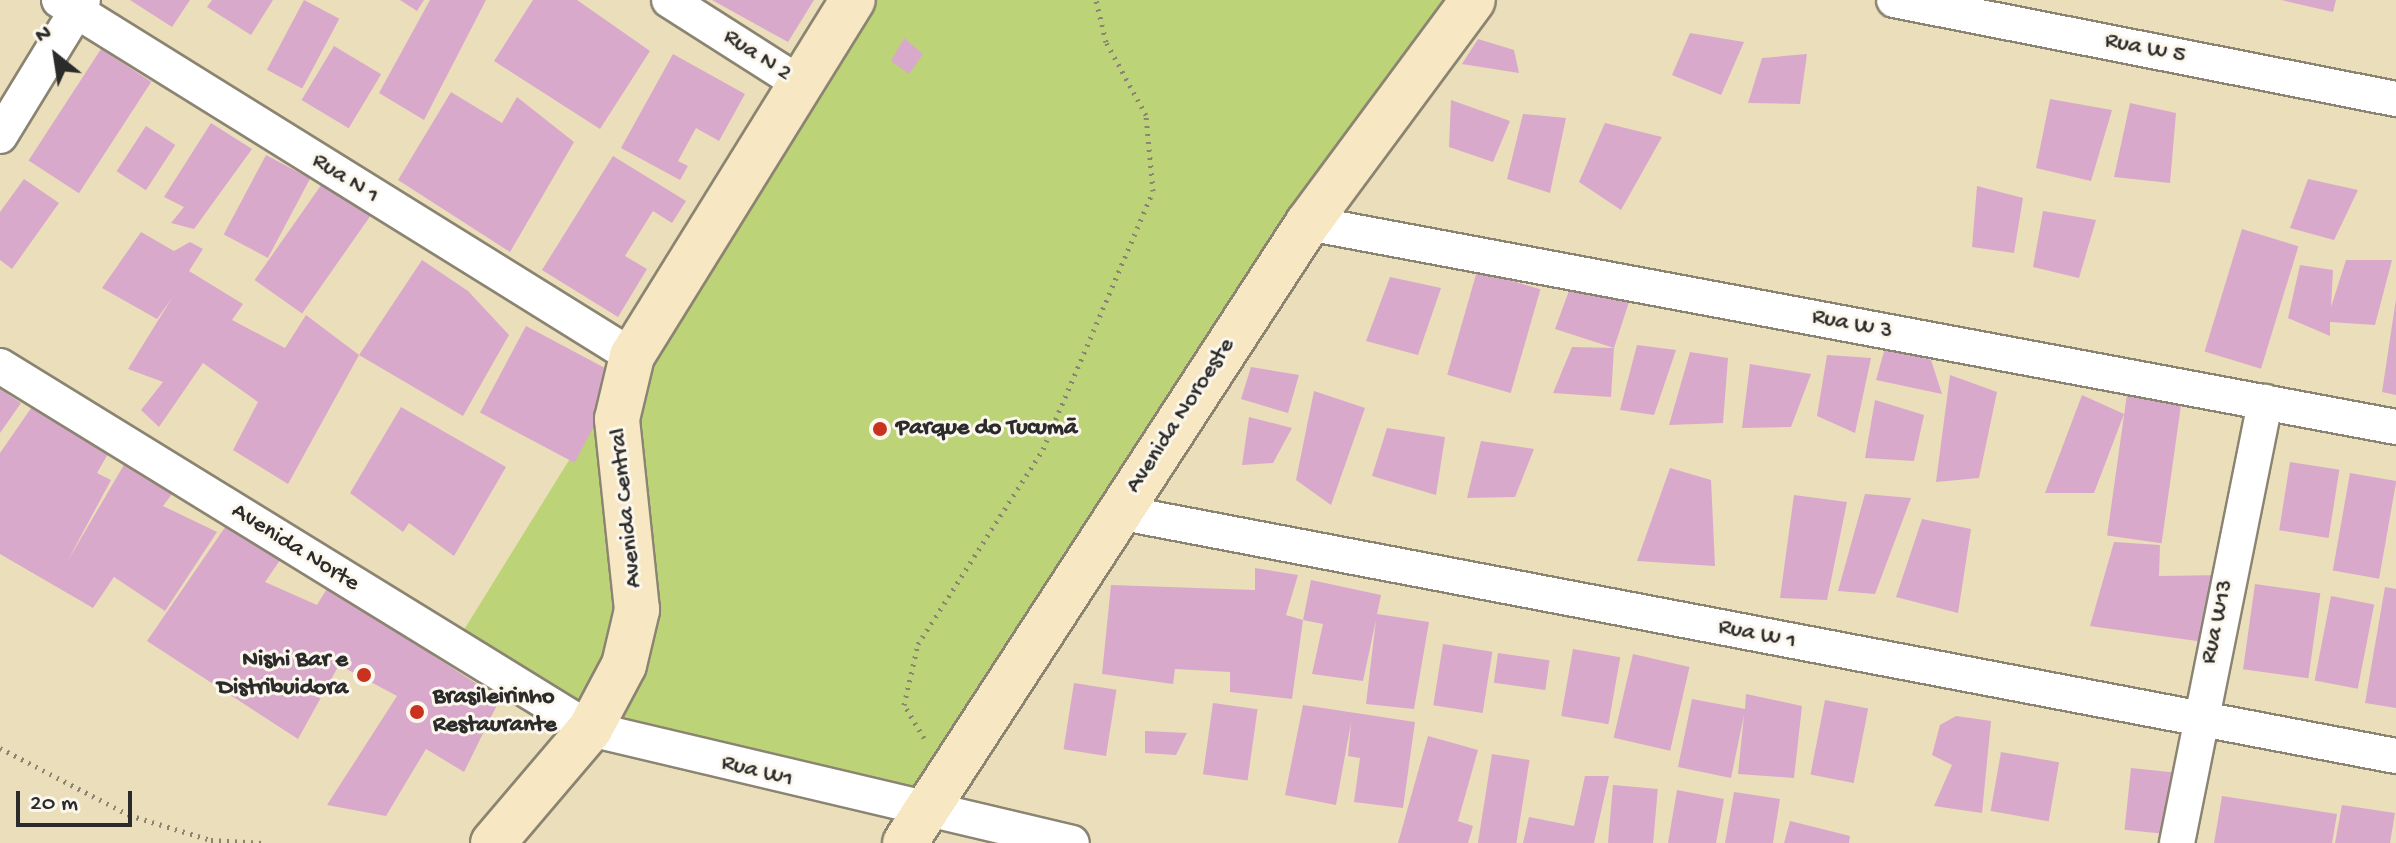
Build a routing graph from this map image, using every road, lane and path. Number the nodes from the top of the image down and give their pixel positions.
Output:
1 (669, 0) edge
2 (853, 0) edge
3 (1096, 0) edge
4 (1473, 0) edge
5 (1894, 0) edge
6 (73, 4) edge
7 (804, 86) junction
8 (2396, 99) edge
9 (0, 136) edge
10 (1308, 223) junction
11 (632, 356) junction
12 (0, 366) edge
13 (2265, 402) junction
14 (2396, 427) edge
15 (1118, 512) junction
16 (2196, 720) junction
17 (590, 729) junction
18 (0, 748) edge
19 (2396, 756) edge
20 (957, 763) junction
21 (915, 828) edge
22 (263, 843) edge
23 (493, 843) edge
24 (1072, 843) edge
25 (2177, 843) edge

1 - 7 street, Rua N 2
2 - 7 street, Avenida Central
3 - 20 path
4 - 10 street, Avenida Noroeste
5 - 8 street, Rua W 5
6 - 9 street
6 - 11 street, Rua N 1
7 - 11 street, Avenida Central
10 - 13 street, Rua W 3
10 - 15 street, Avenida Noroeste
11 - 17 street, Avenida Central
12 - 17 street, Avenida Norte
13 - 14 street, Rua W 3
13 - 16 street, Rua W13
15 - 16 street, Rua W 1
15 - 20 street, Avenida Noroeste
16 - 19 street, Rua W 1
16 - 25 street, Rua W13
17 - 21 street, Rua W1
17 - 23 street, Avenida Central
18 - 22 path
20 - 21 street, Avenida Noroeste
21 - 24 street, Rua W1

